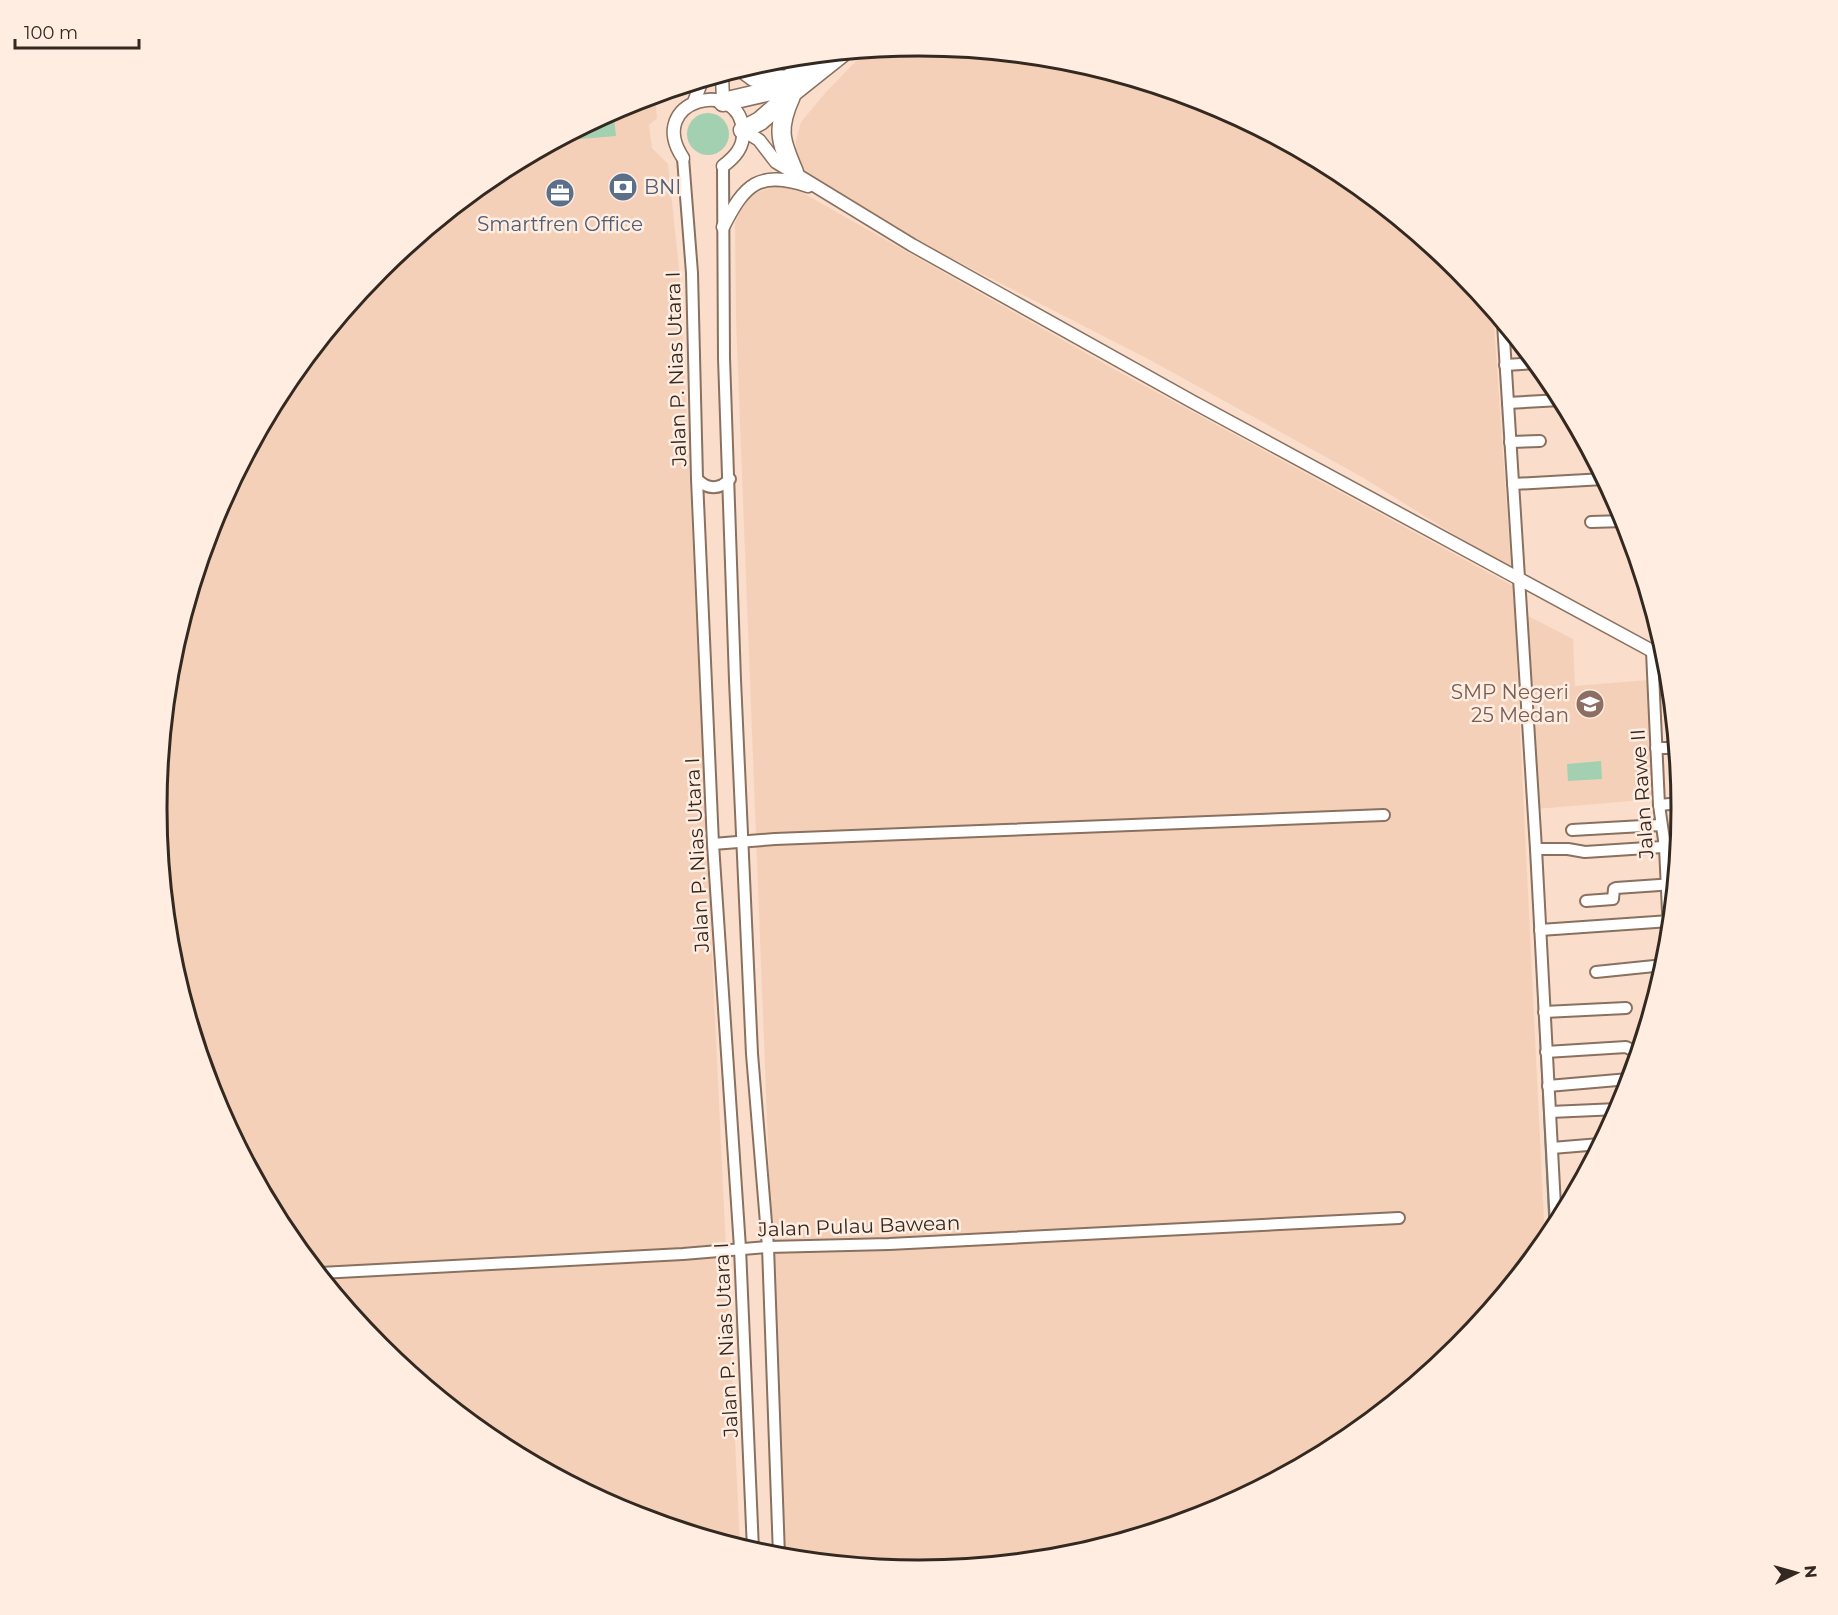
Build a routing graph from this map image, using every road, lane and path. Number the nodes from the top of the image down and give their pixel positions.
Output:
1 (829, 61) edge
2 (810, 64) edge
3 (751, 75) edge
4 (722, 82) edge
5 (790, 86) junction
6 (699, 88) edge
7 (694, 102) junction
8 (723, 102) junction
9 (743, 130) junction
10 (683, 158) joint
11 (723, 166) joint
12 (794, 172) junction
13 (820, 190) junction
14 (723, 227) junction
15 (1504, 335) edge
16 (1526, 364) edge
17 (1505, 365) junction
18 (1551, 401) edge
19 (1508, 403) junction
20 (1540, 441) dead end
21 (1510, 442) junction
22 (697, 479) junction
23 (730, 479) junction
24 (1595, 479) edge
25 (1513, 484) junction
26 (1614, 521) edge
27 (1591, 522) dead end
28 (1512, 575) junction
29 (1652, 651) junction
30 (1655, 653) edge
31 (1656, 748) junction
32 (1668, 748) edge
33 (1671, 804) edge
34 (1659, 805) junction
35 (1384, 815) dead end
36 (1661, 825) junction
37 (1572, 830) dead end
38 (742, 842) junction
39 (713, 844) junction
40 (1665, 847) junction
41 (1669, 847) edge
42 (1536, 849) junction
43 (1668, 869) edge
44 (1667, 884) edge
45 (1586, 901) dead end
46 (1662, 921) edge
47 (1540, 930) junction
48 (1654, 966) edge
49 (1596, 972) dead end
50 (1626, 1008) dead end
51 (1544, 1012) junction
52 (1631, 1050) edge
53 (1546, 1052) junction
54 (1620, 1080) edge
55 (1548, 1086) junction
56 (1607, 1109) edge
57 (1550, 1112) junction
58 (1590, 1145) edge
59 (1552, 1148) junction
60 (1556, 1206) edge
61 (1399, 1218) dead end
62 (768, 1247) junction
63 (740, 1248) junction
64 (328, 1273) edge
65 (753, 1541) edge
66 (779, 1546) edge

1 - 5 highway
2 - 5 highway
3 - 5 highway
4 - 8 street
5 - 8 highway
5 - 9 highway
5 - 12 highway
6 - 7 street
7 - 8 street
7 - 10 street
8 - 9 street
9 - 11 street
9 - 12 street
10 - 22 street, Jalan P. Nias Utara I
11 - 14 street
12 - 13 street
13 - 14 street
13 - 28 street
14 - 23 street
15 - 17 street
16 - 17 street
17 - 19 street
18 - 19 street
19 - 21 street
20 - 21 street
21 - 25 street
22 - 23 street
22 - 39 street, Jalan P. Nias Utara I
23 - 38 street
24 - 25 street
25 - 28 street
26 - 27 street
28 - 29 street
28 - 42 street
29 - 30 street
29 - 31 street, Jalan Rawe II
31 - 32 street
31 - 34 street, Jalan Rawe II
33 - 34 street
34 - 36 street, Jalan Rawe II
35 - 38 street
36 - 37 street
36 - 40 street, Jalan Rawe II
38 - 39 street
38 - 62 street
39 - 63 street, Jalan P. Nias Utara I
40 - 41 street
40 - 42 street
40 - 43 street, Jalan Rawe II
42 - 47 street
44 - 45 street
46 - 47 street
47 - 51 street
48 - 49 street
50 - 51 street
51 - 53 street
52 - 53 street
53 - 55 street
54 - 55 street
55 - 57 street
56 - 57 street
57 - 59 street
58 - 59 street
59 - 60 street
61 - 62 street, Jalan Pulau Bawean
62 - 63 street, Jalan Pulau Bawean
62 - 66 street
63 - 64 street, Jalan Pulau Bawean
63 - 65 street, Jalan P. Nias Utara I

